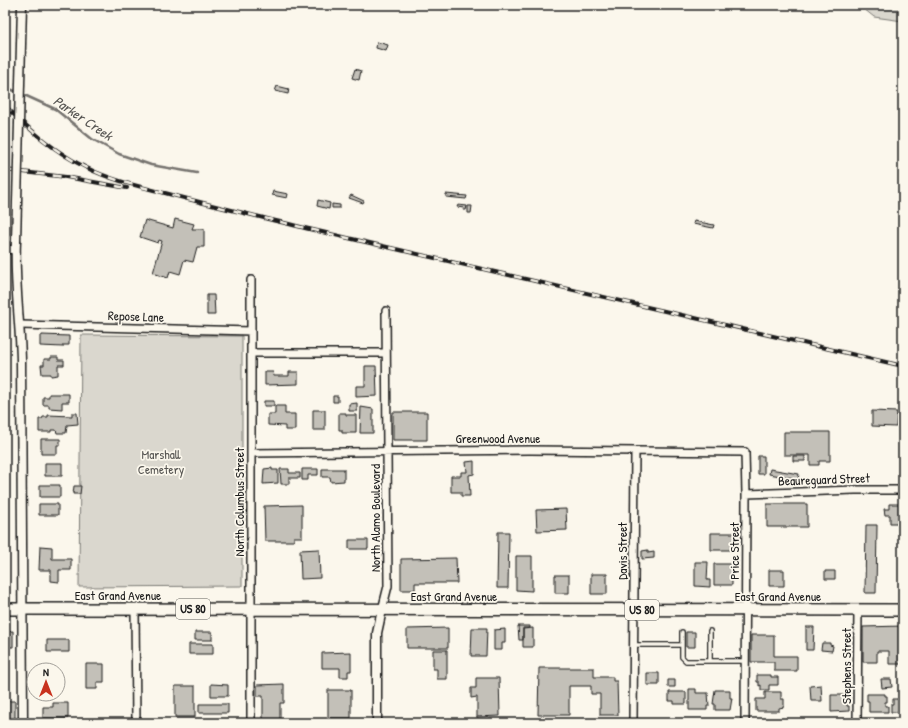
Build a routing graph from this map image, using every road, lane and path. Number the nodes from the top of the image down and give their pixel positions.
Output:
1 (22, 5) edge
2 (15, 245) junction
3 (5, 249) edge
4 (251, 280) dead end
5 (386, 311) dead end
6 (20, 325) junction
7 (251, 331) junction
8 (251, 353) junction
9 (386, 353) junction
10 (635, 451) junction
11 (387, 452) junction
12 (745, 452) joint
13 (251, 453) junction
14 (903, 490) edge
15 (746, 494) junction
16 (23, 609) junction
17 (135, 609) junction
18 (251, 609) junction
19 (5, 610) edge
20 (382, 610) junction
21 (634, 610) junction
22 (746, 610) junction
23 (858, 610) junction
24 (903, 610) edge
25 (710, 631) dead end
26 (682, 632) dead end
27 (633, 645) junction
28 (682, 645) junction
29 (710, 661) junction
30 (746, 661) junction
31 (24, 723) edge
32 (136, 723) edge
33 (251, 723) edge
34 (377, 723) edge
35 (633, 723) edge
36 (745, 723) edge
37 (857, 723) edge

1 - 2 street, bridge
2 - 3 street
2 - 6 street
4 - 7 street, North Columbus Street
5 - 9 street, North Alamo Boulevard
6 - 7 street, Repose Lane
6 - 16 street
7 - 8 street, North Columbus Street
8 - 9 street
8 - 13 street, North Columbus Street
9 - 11 street, North Alamo Boulevard
10 - 11 street, Greenwood Avenue
10 - 12 street, Greenwood Avenue
10 - 21 street, Davis Street
11 - 13 street, Greenwood Avenue
11 - 20 street, North Alamo Boulevard
12 - 15 street, Price Street
13 - 18 street, North Columbus Street
14 - 15 street, Beaureguard Street
15 - 22 street, Price Street
16 - 17 highway, East Grand Avenue / US 80
16 - 19 highway, East Grand Avenue / US 80
16 - 31 street
17 - 18 highway, East Grand Avenue / US 80
17 - 32 street
18 - 20 highway, East Grand Avenue / US 80
18 - 33 street, North Columbus Street
20 - 21 highway, East Grand Avenue / US 80
20 - 34 street, North Alamo Boulevard
21 - 22 highway, East Grand Avenue / US 80
21 - 27 street, Davis Street
22 - 23 highway, East Grand Avenue / US 80
22 - 30 street, Price Street
23 - 24 highway, East Grand Avenue / US 80
23 - 37 street, Stephens Street
25 - 29 lane
26 - 28 lane
27 - 28 lane
27 - 35 street, Davis Street
28 - 29 lane
29 - 30 lane
30 - 36 street, Price Street

